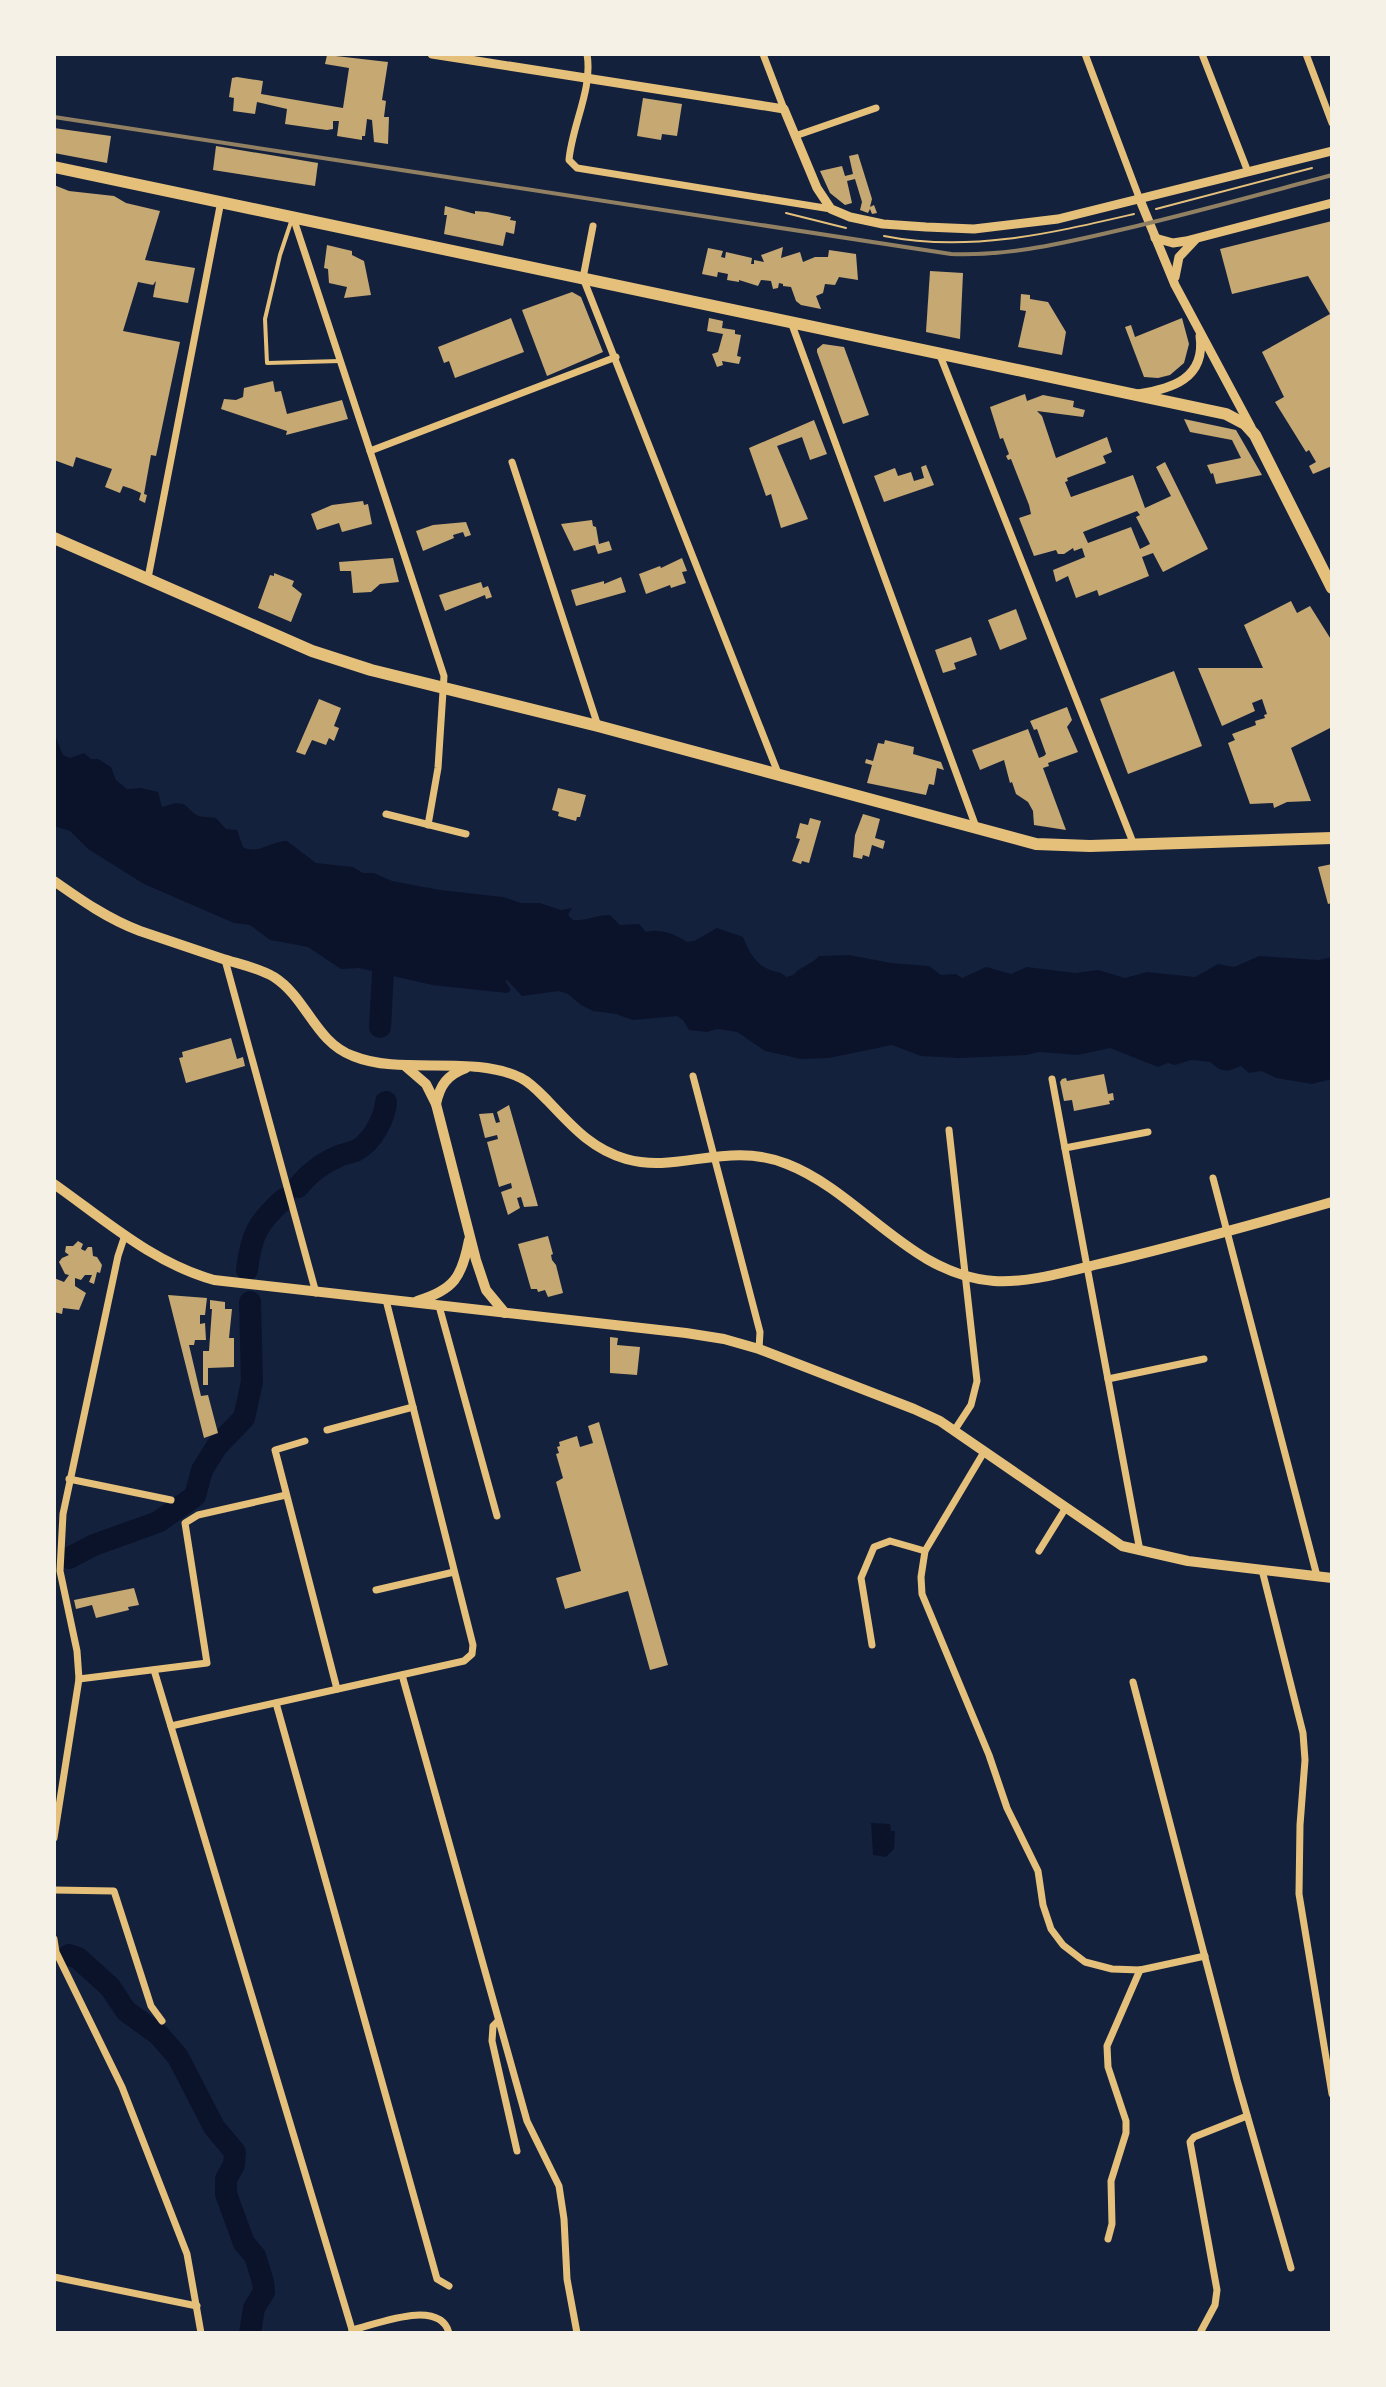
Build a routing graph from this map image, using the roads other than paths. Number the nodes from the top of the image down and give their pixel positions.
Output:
1 (432, 54) edge
2 (587, 54) edge
3 (763, 54) edge
4 (1085, 54) edge
5 (1202, 54) edge
6 (1306, 54) edge
7 (587, 78) junction
8 (876, 108) dead end
9 (784, 109) junction
10 (1332, 123) edge
11 (795, 136) junction
12 (1332, 151) edge
13 (54, 167) edge
14 (1248, 172) junction
15 (1159, 195) junction
16 (1140, 200) junction
17 (221, 201) junction
18 (1332, 203) edge
19 (1116, 207) junction
20 (831, 209) junction
21 (293, 217) junction
22 (1147, 222) junction
23 (593, 226) dead end
24 (1155, 238) junction
25 (1196, 239) junction
26 (583, 278) junction
27 (1175, 285) junction
28 (791, 322) junction
29 (1198, 329) junction
30 (939, 353) junction
31 (616, 357) junction
32 (340, 361) junction
33 (1194, 368) junction
34 (1220, 369) junction
35 (1132, 394) junction
36 (1255, 435) junction
37 (370, 451) junction
38 (512, 462) dead end
39 (54, 538) edge
40 (148, 578) junction
41 (1332, 588) edge
42 (444, 688) junction
43 (598, 726) junction
44 (779, 775) junction
45 (386, 814) dead end
46 (428, 825) junction
47 (977, 829) junction
48 (466, 834) dead end
49 (1332, 838) edge
50 (1134, 845) junction
51 (54, 881) edge
52 (225, 960) junction
53 (402, 1063) junction
54 (470, 1067) junction
55 (693, 1076) dead end
56 (1052, 1079) dead end
57 (436, 1104) junction
58 (949, 1130) dead end
59 (1148, 1132) dead end
60 (1065, 1148) junction
61 (715, 1155) junction
62 (1213, 1178) dead end
63 (54, 1184) edge
64 (1332, 1202) edge
65 (1227, 1231) junction
66 (125, 1235) junction
67 (469, 1238) junction
68 (1088, 1266) junction
69 (967, 1275) junction
70 (316, 1293) junction
71 (386, 1300) junction
72 (411, 1303) junction
73 (439, 1306) junction
74 (505, 1313) junction
75 (759, 1349) junction
76 (1204, 1359) dead end
77 (1108, 1379) junction
78 (413, 1407) junction
79 (327, 1430) dead end
80 (954, 1431) junction
81 (305, 1441) dead end
82 (984, 1452) junction
83 (69, 1479) junction
84 (286, 1495) junction
85 (171, 1500) dead end
86 (1065, 1509) junction
87 (497, 1516) dead end
88 (925, 1551) junction
89 (1039, 1551) dead end
90 (1140, 1551) junction
91 (1262, 1570) junction
92 (454, 1572) junction
93 (1317, 1576) junction
94 (1332, 1578) edge
95 (376, 1590) dead end
96 (872, 1645) dead end
97 (154, 1670) junction
98 (402, 1675) junction
99 (79, 1679) junction
100 (1133, 1682) dead end
101 (337, 1689) junction
102 (276, 1703) junction
103 (171, 1726) junction
104 (54, 1838) edge
105 (54, 1890) edge
106 (54, 1939) edge
107 (55, 1952) edge
108 (1205, 1956) junction
109 (1140, 1970) junction
110 (162, 2021) dead end
111 (498, 2021) junction
112 (1332, 2094) edge
113 (1247, 2116) junction
114 (517, 2151) dead end
115 (1108, 2239) dead end
116 (1291, 2268) dead end
117 (54, 2277) edge
118 (449, 2286) dead end
119 (197, 2306) junction
120 (448, 2329) edge
121 (353, 2332) edge
122 (201, 2333) edge
123 (577, 2333) edge
124 (1200, 2333) edge

1 - 7 street
2 - 7 street
3 - 9 street
4 - 16 street
5 - 14 street
6 - 10 street
7 - 9 street
7 - 20 street
8 - 11 street
9 - 11 street
11 - 20 street
12 - 14 street
13 - 17 highway
14 - 15 street
15 - 16 street
15 - 22 street
16 - 19 street
16 - 22 street
17 - 21 highway
17 - 40 street
18 - 25 street
19 - 20 street
19 - 22 street
21 - 26 highway
21 - 32 street
21 - 32 lane
22 - 24 street
23 - 26 street
24 - 25 street
24 - 27 street
25 - 27 street
26 - 28 highway
26 - 31 street
27 - 29 street
28 - 30 highway
28 - 47 street
29 - 33 street
29 - 34 street
30 - 35 highway
30 - 50 street
31 - 37 street
31 - 44 street
32 - 37 street
33 - 34 street
33 - 35 street
34 - 36 street
35 - 36 highway
36 - 41 highway
37 - 42 street
38 - 43 street
39 - 40 highway
40 - 42 highway
42 - 43 highway
42 - 46 street
43 - 44 highway
44 - 47 highway
45 - 46 street
46 - 48 street
47 - 50 highway
49 - 50 highway
51 - 52 main road
52 - 53 main road
52 - 70 street
53 - 54 main road
53 - 57 main road
54 - 57 main road
54 - 61 main road
55 - 61 street
56 - 60 street
57 - 67 main road
58 - 69 street
59 - 60 street
60 - 68 street
61 - 69 main road
61 - 75 street
62 - 65 street
63 - 66 main road
64 - 65 main road
65 - 68 main road
65 - 93 street
66 - 70 main road
66 - 83 street
67 - 72 main road
67 - 74 main road
68 - 69 main road
68 - 77 street
69 - 80 street
70 - 71 main road
71 - 72 main road
71 - 78 street
72 - 73 main road
73 - 74 main road
73 - 87 street
74 - 75 main road
75 - 80 main road
76 - 77 street
77 - 90 street
78 - 79 street
78 - 92 street
80 - 82 main road
81 - 84 street
82 - 86 main road
82 - 88 street
83 - 85 street
83 - 99 street
84 - 97 street
84 - 101 street
86 - 89 street
86 - 90 main road
88 - 96 street
88 - 109 street
90 - 91 main road
91 - 93 main road
91 - 112 street
92 - 95 street
92 - 98 street
93 - 94 main road
97 - 99 street
97 - 103 street
98 - 101 street
98 - 111 street
99 - 104 street
100 - 108 street
101 - 102 street
102 - 103 street
102 - 118 street
103 - 121 street
105 - 110 street
106 - 107 street
107 - 119 street
108 - 109 street
108 - 113 street
109 - 115 street
111 - 114 street
111 - 123 street
113 - 116 street
113 - 124 street
117 - 119 street
119 - 122 street
120 - 121 street

